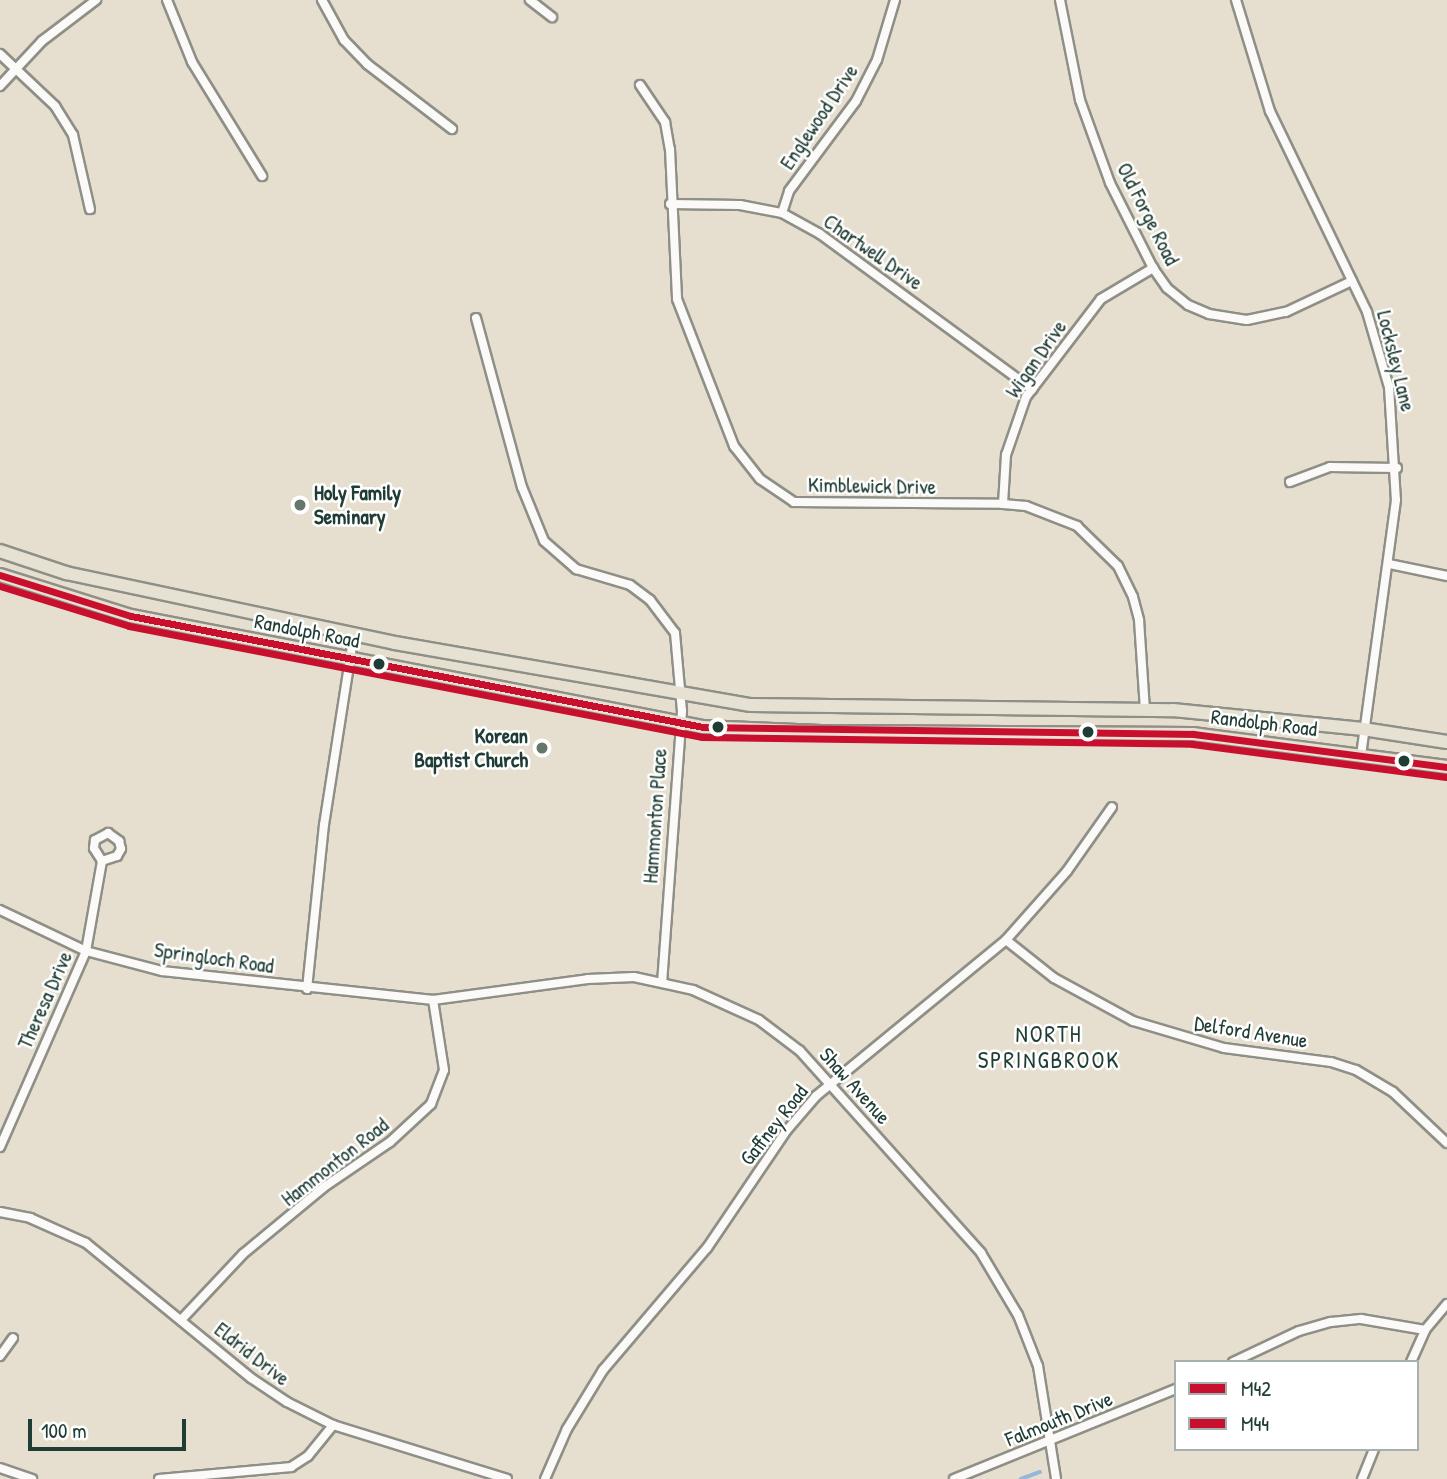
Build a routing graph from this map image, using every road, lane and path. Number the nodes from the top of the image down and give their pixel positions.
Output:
1 (96, 0) edge
2 (167, 0) edge
3 (322, 0) edge
4 (530, 0) edge
5 (895, 0) edge
6 (1060, 0) edge
7 (1236, 0) edge
8 (552, 17) dead end
9 (0, 54) edge
10 (16, 68) junction
11 (640, 85) dead end
12 (0, 86) edge
13 (452, 129) dead end
14 (262, 176) dead end
15 (670, 204) junction
16 (90, 209) dead end
17 (782, 213) junction
18 (1153, 268) junction
19 (1352, 281) junction
20 (475, 318) dead end
21 (1032, 389) junction
22 (1397, 468) junction
23 (1290, 482) dead end
24 (1003, 504) junction
25 (0, 551) edge
26 (1389, 564) junction
27 (0, 575) edge
28 (1447, 576) edge
29 (354, 633) junction
30 (349, 657) junction
31 (681, 694) junction
32 (1145, 711) junction
33 (680, 722) junction
34 (1363, 729) junction
35 (1447, 742) edge
36 (1361, 754) junction
37 (1447, 767) edge
38 (1112, 807) dead end
39 (103, 861) dead end
40 (0, 910) edge
41 (1006, 940) junction
42 (86, 951) junction
43 (662, 981) junction
44 (307, 989) junction
45 (433, 1000) junction
46 (831, 1084) junction
47 (1447, 1143) edge
48 (0, 1147) edge
49 (0, 1212) edge
50 (1447, 1304) edge
51 (181, 1320) junction
52 (1425, 1330) junction
53 (13, 1338) dead end
54 (0, 1356) edge
55 (1237, 1360) edge
56 (1412, 1360) edge
57 (1174, 1390) edge
58 (333, 1425) junction
59 (1052, 1442) junction
60 (1373, 1451) edge
61 (0, 1468) edge
62 (32, 1479) edge
63 (159, 1479) edge
64 (507, 1479) edge
65 (545, 1479) edge
66 (954, 1479) edge
67 (1056, 1479) edge
68 (1362, 1479) edge

1 - 10 street
2 - 14 street
3 - 13 street
4 - 8 street
5 - 17 street, Englewood Drive
6 - 18 street, Old Forge Road
7 - 19 street, Locksley Lane
9 - 10 street
10 - 12 street
10 - 16 street
11 - 15 street, Kimblewick Drive
15 - 17 street, Chartwell Drive
15 - 24 street, Kimblewick Drive
17 - 21 street, Chartwell Drive
18 - 19 street, Old Forge Road
18 - 21 street, Wigan Drive
19 - 22 street, Locksley Lane
20 - 31 street, Hammonton Place
21 - 24 street, Wigan Drive
22 - 23 street
22 - 26 street, Locksley Lane
24 - 32 street, Kimblewick Drive
25 - 29 main road, Randolph Road
26 - 28 street
26 - 34 street, Locksley Lane
27 - 30 main road, Randolph Road
29 - 30 street
29 - 31 main road, Randolph Road
30 - 33 main road, Randolph Road
30 - 44 street
31 - 32 main road, Randolph Road
31 - 33 street, Hammonton Place
32 - 34 main road, Randolph Road
33 - 36 main road, Randolph Road
33 - 43 street, Hammonton Place
34 - 35 main road, Randolph Road
34 - 36 street, Locksley Lane
36 - 37 main road, Randolph Road
38 - 41 street, Gaffney Road
39 - 42 street, Theresa Drive
40 - 42 street, Springloch Road
41 - 46 street, Gaffney Road
41 - 47 street, Delford Avenue
42 - 44 street, Springloch Road
42 - 48 street, Theresa Drive
43 - 45 street, Shaw Avenue
43 - 46 street, Shaw Avenue
44 - 45 street, Springloch Road
45 - 51 street, Hammonton Road
46 - 59 street, Shaw Avenue
46 - 65 street, Gaffney Road
49 - 51 street, Eldrid Drive
50 - 52 street
51 - 58 street, Eldrid Drive
52 - 55 street
52 - 56 street
53 - 54 street
57 - 59 street, Falmouth Drive
58 - 63 street
58 - 64 street, Eldrid Drive
59 - 66 street, Falmouth Drive
59 - 67 street, Shaw Avenue
60 - 68 street
61 - 62 street

